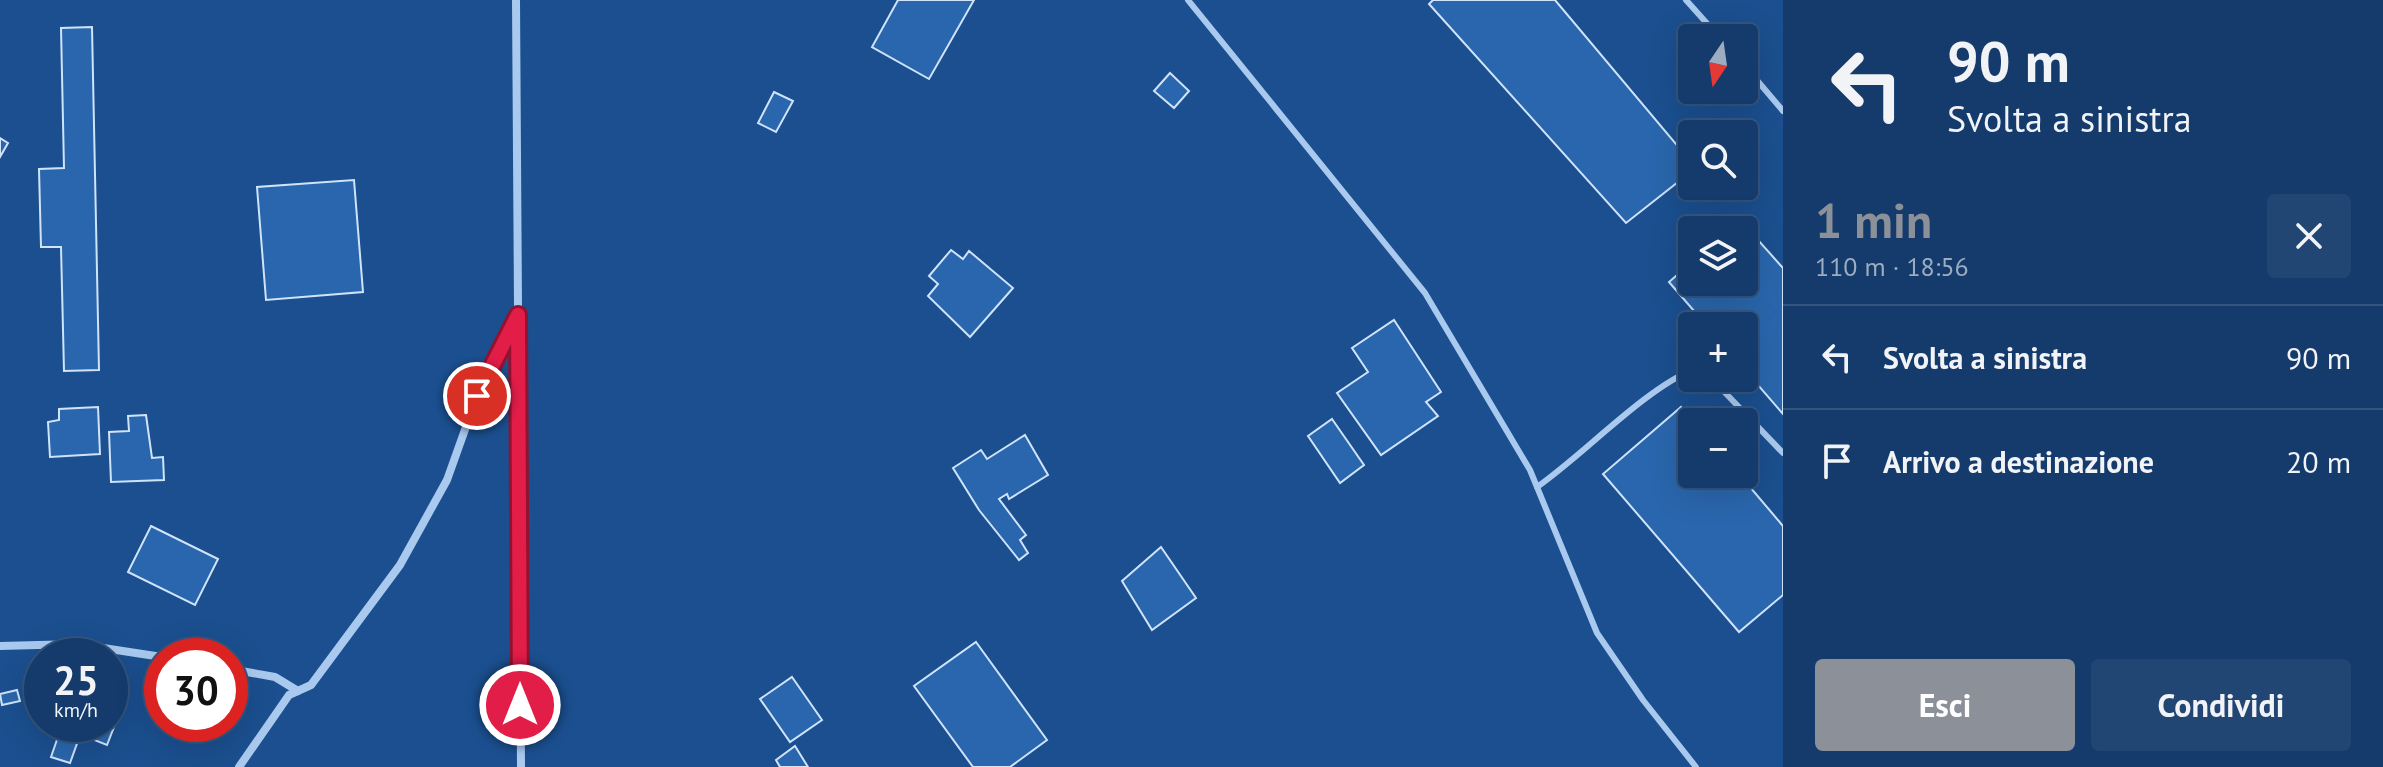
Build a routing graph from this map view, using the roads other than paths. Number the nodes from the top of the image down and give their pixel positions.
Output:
1 (516, 0) edge
2 (1188, 0) edge
3 (1686, 0) edge
4 (1707, 24) edge
5 (1758, 82) edge
6 (1783, 111) edge
7 (518, 315) junction
8 (1678, 376) edge
9 (1724, 392) edge
10 (1783, 453) edge
11 (1537, 487) junction
12 (0, 646) edge
13 (144, 654) edge
14 (248, 672) edge
15 (298, 691) junction
16 (239, 767) edge
17 (521, 767) edge
18 (1696, 767) edge

1 - 7 street
2 - 11 lane
3 - 4 lane
5 - 6 lane
7 - 15 street
7 - 17 street
8 - 11 lane
9 - 10 lane
11 - 18 lane
12 - 13 street
14 - 15 street
15 - 16 street

